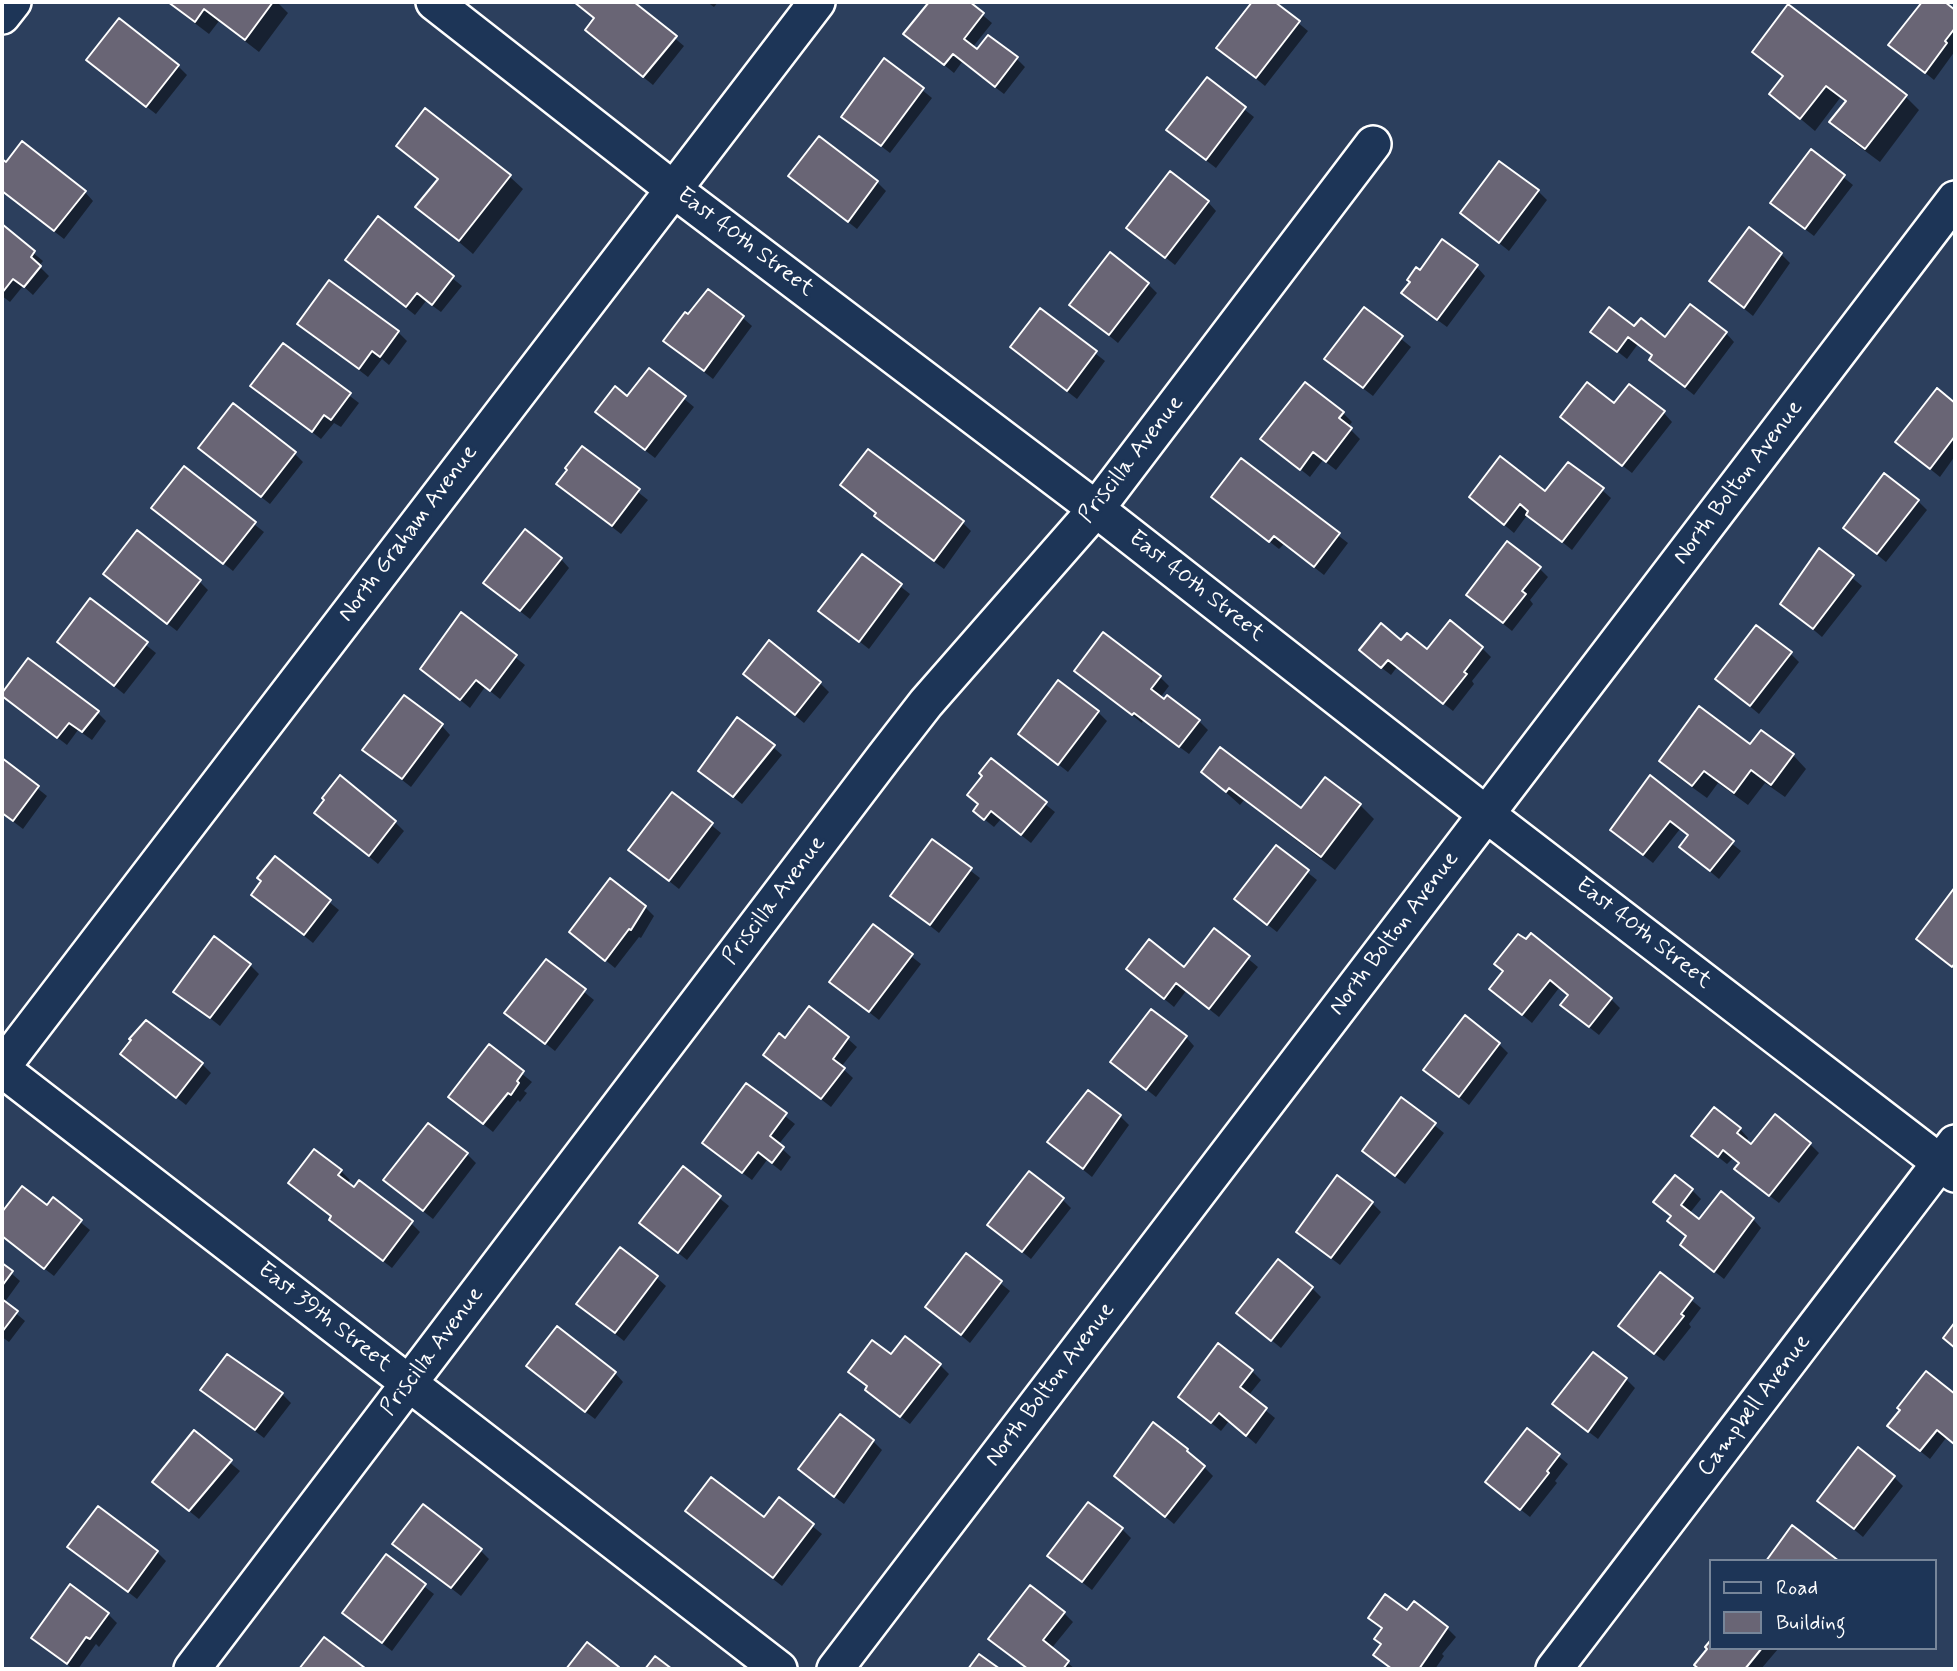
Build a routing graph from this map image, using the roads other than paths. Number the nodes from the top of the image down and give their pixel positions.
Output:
1 (13, 2) edge
2 (434, 2) edge
3 (817, 2) edge
4 (2, 16) edge
5 (1373, 144) dead end
6 (673, 189) junction
7 (1955, 199) edge
8 (1096, 509) junction
9 (1486, 814) junction
10 (2, 1068) edge
11 (1950, 1160) edge
12 (409, 1384) junction
13 (192, 1669) edge
14 (779, 1669) edge
15 (835, 1669) edge
16 (1555, 1669) edge

1 - 4 street
2 - 6 street, East 40th Street
3 - 6 street, North Graham Avenue
5 - 8 street, Priscilla Avenue
6 - 8 street, East 40th Street
6 - 10 street, North Graham Avenue
7 - 9 street, North Bolton Avenue
8 - 9 street, East 40th Street
8 - 12 street, Priscilla Avenue
9 - 11 street, East 40th Street
9 - 15 street, North Bolton Avenue
10 - 12 street, East 39th Street
11 - 16 street, Campbell Avenue
12 - 13 street, Priscilla Avenue
12 - 14 street, East 39th Street

